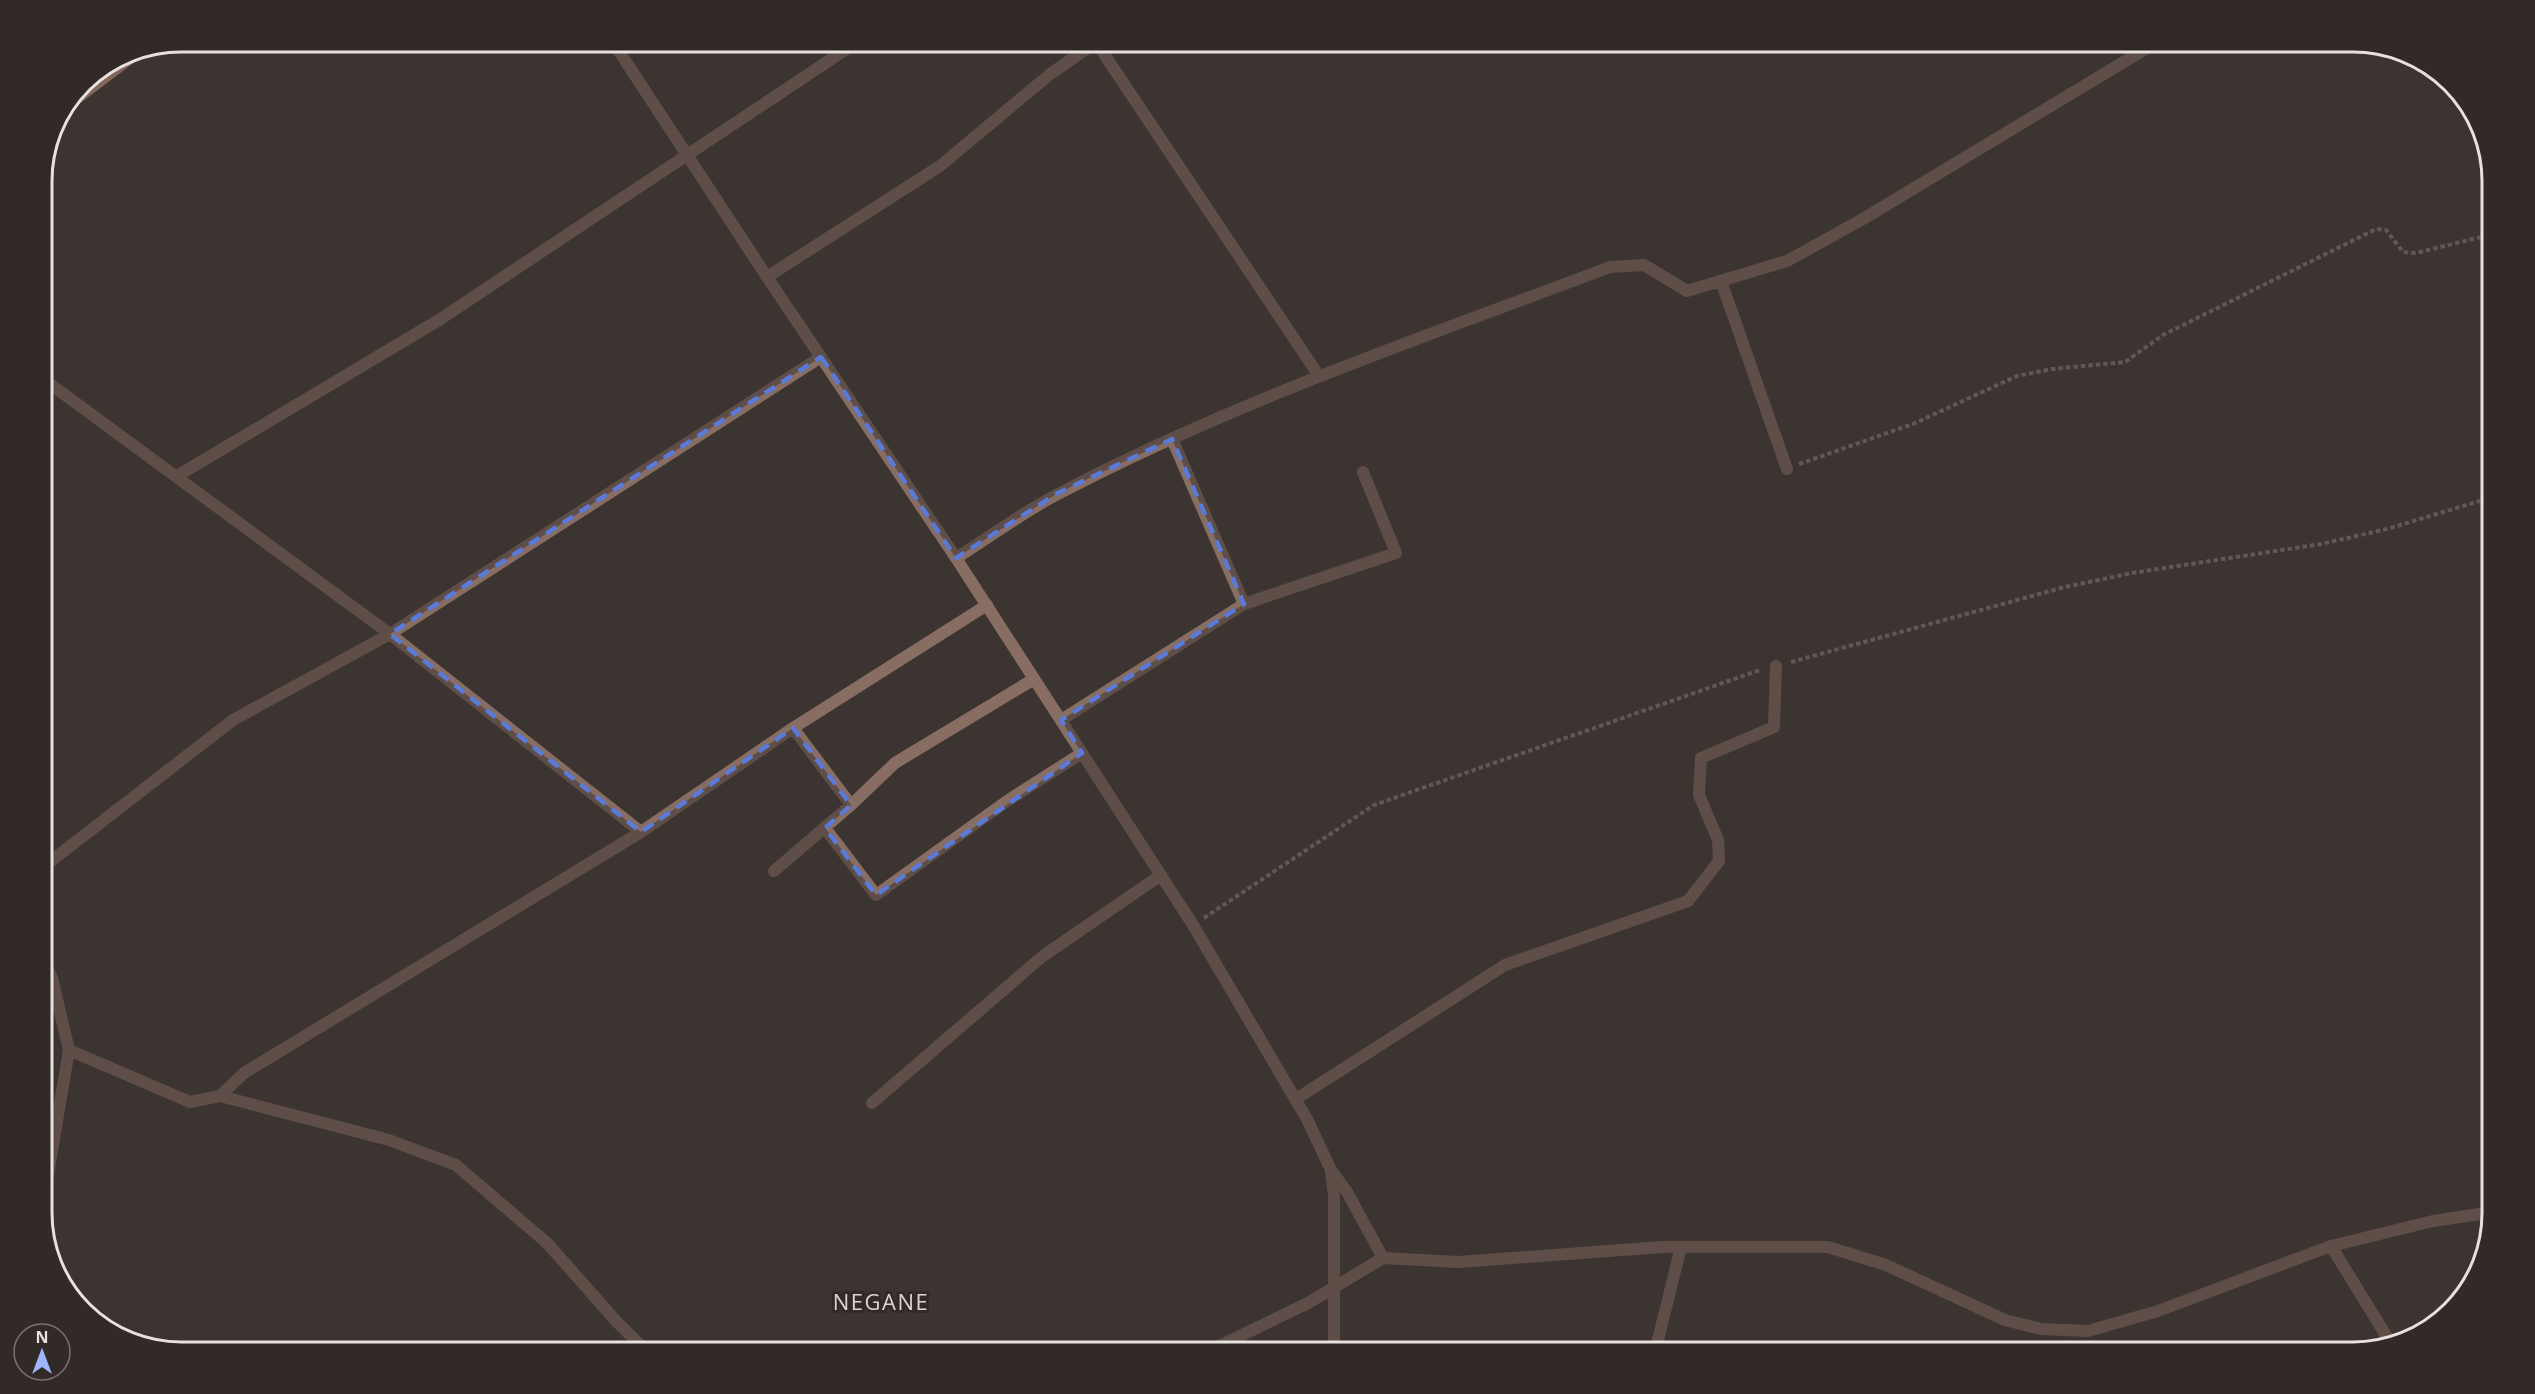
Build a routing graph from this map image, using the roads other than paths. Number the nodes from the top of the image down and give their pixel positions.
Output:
1 (620, 52) edge
2 (842, 52) edge
3 (1082, 52) edge
4 (1103, 52) edge
5 (2140, 52) edge
6 (688, 156) junction
7 (767, 277) junction
8 (1721, 281) junction
9 (821, 357) junction
10 (1319, 376) junction
11 (53, 386) edge
12 (1172, 439) junction
13 (1787, 469) road end
14 (1363, 472) dead end
15 (177, 476) junction
16 (956, 558) junction
17 (1244, 604) junction
18 (987, 605) junction
19 (390, 634) junction
20 (1776, 666) road end
21 (1035, 679) junction
22 (1061, 720) junction
23 (793, 728) junction
24 (1083, 753) junction
25 (851, 805) junction
26 (825, 828) junction
27 (641, 832) junction
28 (53, 859) edge
29 (774, 871) dead end
30 (1161, 875) junction
31 (53, 982) edge
32 (69, 1050) junction
33 (220, 1096) junction
34 (1296, 1099) junction
35 (872, 1103) dead end
36 (53, 1112) edge
37 (57, 1113) junction
38 (53, 1139) edge
39 (1331, 1170) junction
40 (2482, 1214) edge
41 (1681, 1246) junction
42 (2331, 1246) junction
43 (1383, 1258) junction
44 (1335, 1288) junction
45 (2387, 1337) edge
46 (637, 1342) edge
47 (1227, 1342) edge
48 (1334, 1342) edge
49 (1657, 1342) edge

1 - 6 street
2 - 6 street
3 - 7 street
4 - 10 street
5 - 8 street
6 - 7 street
6 - 15 street
7 - 9 street
8 - 10 street
8 - 13 street
9 - 16 street
9 - 19 street
10 - 12 street
11 - 15 street
12 - 16 street
12 - 17 street
14 - 17 street
15 - 19 street
16 - 18 street
17 - 22 street
18 - 21 street
18 - 23 street
19 - 27 street
19 - 28 street
20 - 34 street
21 - 22 street
21 - 25 street
22 - 24 street
23 - 25 street
23 - 27 street
24 - 26 street
24 - 30 street
25 - 26 street
26 - 29 street
27 - 33 street
30 - 34 street
30 - 35 street
31 - 32 street
32 - 33 street
32 - 37 street
33 - 46 street
34 - 39 street
36 - 37 street
37 - 38 street
39 - 43 street
39 - 44 street
40 - 42 street
41 - 42 street
41 - 43 street
41 - 49 street
42 - 45 street
43 - 44 street
44 - 47 street
44 - 48 street

